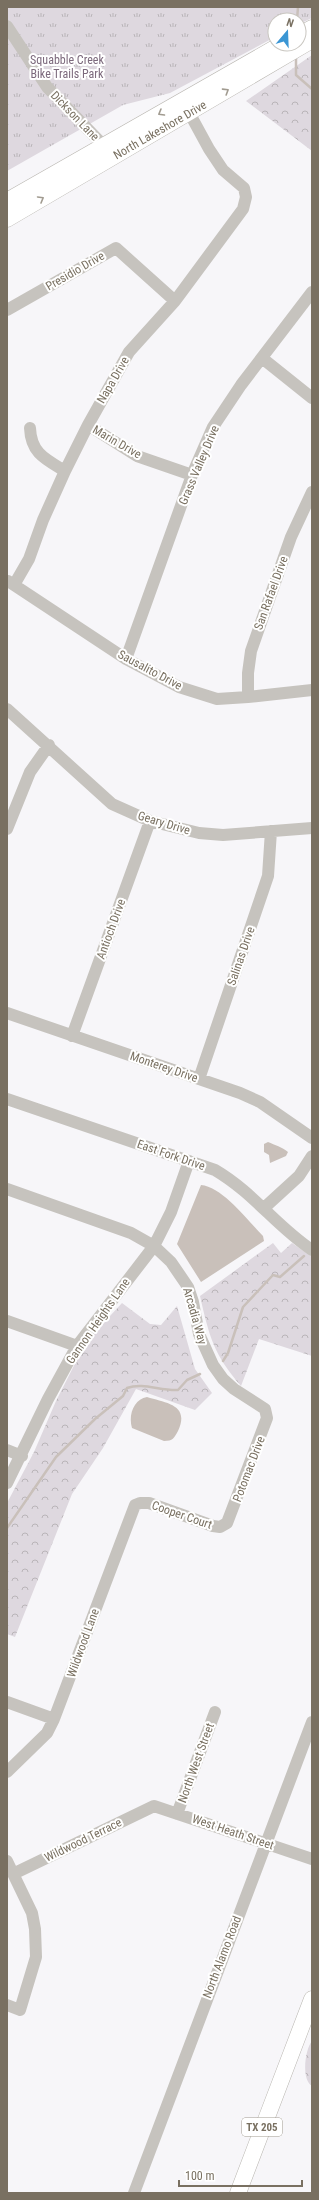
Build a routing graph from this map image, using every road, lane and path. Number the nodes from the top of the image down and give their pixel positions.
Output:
1 (7, 26) edge
2 (312, 40) edge
3 (273, 52) edge
4 (259, 64) junction
5 (186, 107) junction
6 (107, 152) junction
7 (7, 201) edge
8 (7, 219) edge
9 (312, 292) edge
10 (175, 301) junction
11 (7, 310) edge
12 (262, 358) junction
13 (312, 398) edge
14 (88, 425) junction
15 (30, 428) dead end
16 (65, 470) junction
17 (192, 475) junction
18 (312, 492) edge
19 (10, 583) edge
20 (126, 659) junction
21 (312, 690) edge
22 (248, 698) junction
23 (7, 709) edge
24 (49, 745) junction
25 (150, 821) junction
26 (312, 828) edge
27 (7, 830) edge
28 (271, 831) junction
29 (7, 1013) edge
30 (72, 1036) junction
31 (199, 1079) junction
32 (7, 1099) edge
33 (312, 1138) edge
34 (312, 1156) edge
35 (189, 1161) junction
36 (7, 1189) edge
37 (264, 1208) junction
38 (154, 1246) junction
39 (312, 1250) edge
40 (7, 1321) edge
41 (77, 1346) junction
42 (265, 1409) joint
43 (7, 1450) edge
44 (22, 1456) junction
45 (7, 1483) edge
46 (140, 1503) joint
47 (224, 1525) joint
48 (7, 1702) edge
49 (215, 1712) dead end
50 (54, 1719) junction
51 (312, 1722) edge
52 (7, 1772) edge
53 (154, 1806) joint
54 (177, 1814) junction
55 (267, 1844) junction
56 (312, 1859) edge
57 (7, 1861) edge
58 (13, 1874) junction
59 (312, 1999) edge
60 (7, 2005) edge
61 (134, 2193) edge
62 (238, 2193) edge

1 - 6 street, Dickson Lane
2 - 4 main road, North Lakeshore Drive
3 - 4 main road, North Lakeshore Drive
4 - 5 main road, North Lakeshore Drive
5 - 6 main road, North Lakeshore Drive
5 - 10 street, Napa Drive
6 - 7 main road, North Lakeshore Drive
8 -> 6 main road, North Lakeshore Drive
9 - 12 street, Grass Valley Drive
10 - 11 street, Presidio Drive
10 - 14 street, Napa Drive
12 - 13 street
12 - 17 street, Grass Valley Drive
14 - 16 street, Napa Drive
14 - 17 street, Marin Drive
15 - 16 street
16 - 19 street, Napa Drive
17 - 20 street, Grass Valley Drive
18 - 22 street, San Rafael Drive
19 - 20 street, Sausalito Drive
20 - 22 street, Sausalito Drive
21 - 22 street, Sausalito Drive
23 - 24 street, Geary Drive
24 - 25 street, Geary Drive
24 - 27 street
25 - 28 street, Geary Drive
25 - 30 street, Antioch Drive
26 - 28 street, Geary Drive
28 - 31 street, Salinas Drive
29 - 30 street, Monterey Drive
30 - 31 street, Monterey Drive
31 - 33 street, Monterey Drive
32 - 35 street, East Fork Drive
34 - 37 street
35 - 37 street, East Fork Drive
35 - 38 street, Gannon Heights Lane
36 - 38 street, Arcadia Way
37 - 39 street, East Fork Drive
38 - 41 street, Gannon Heights Lane
38 - 42 street, Arcadia Way
40 - 41 street
41 - 44 street, Gannon Heights Lane
42 - 47 street, Potomac Drive
43 - 44 street
44 - 45 street, Gannon Heights Lane
46 - 47 street, Cooper Court
46 - 50 street, Wildwood Lane
48 - 50 street
49 - 54 street, North West Street
50 - 52 street, Wildwood Lane
51 - 55 street, North Alamo Road
53 - 54 street, West Heath Street
53 - 58 street, Wildwood Terrace
54 - 55 street, West Heath Street
55 - 56 street, West Heath Street
55 - 61 street, North Alamo Road
57 - 58 street
58 - 60 street
59 - 62 main road, TX 205

